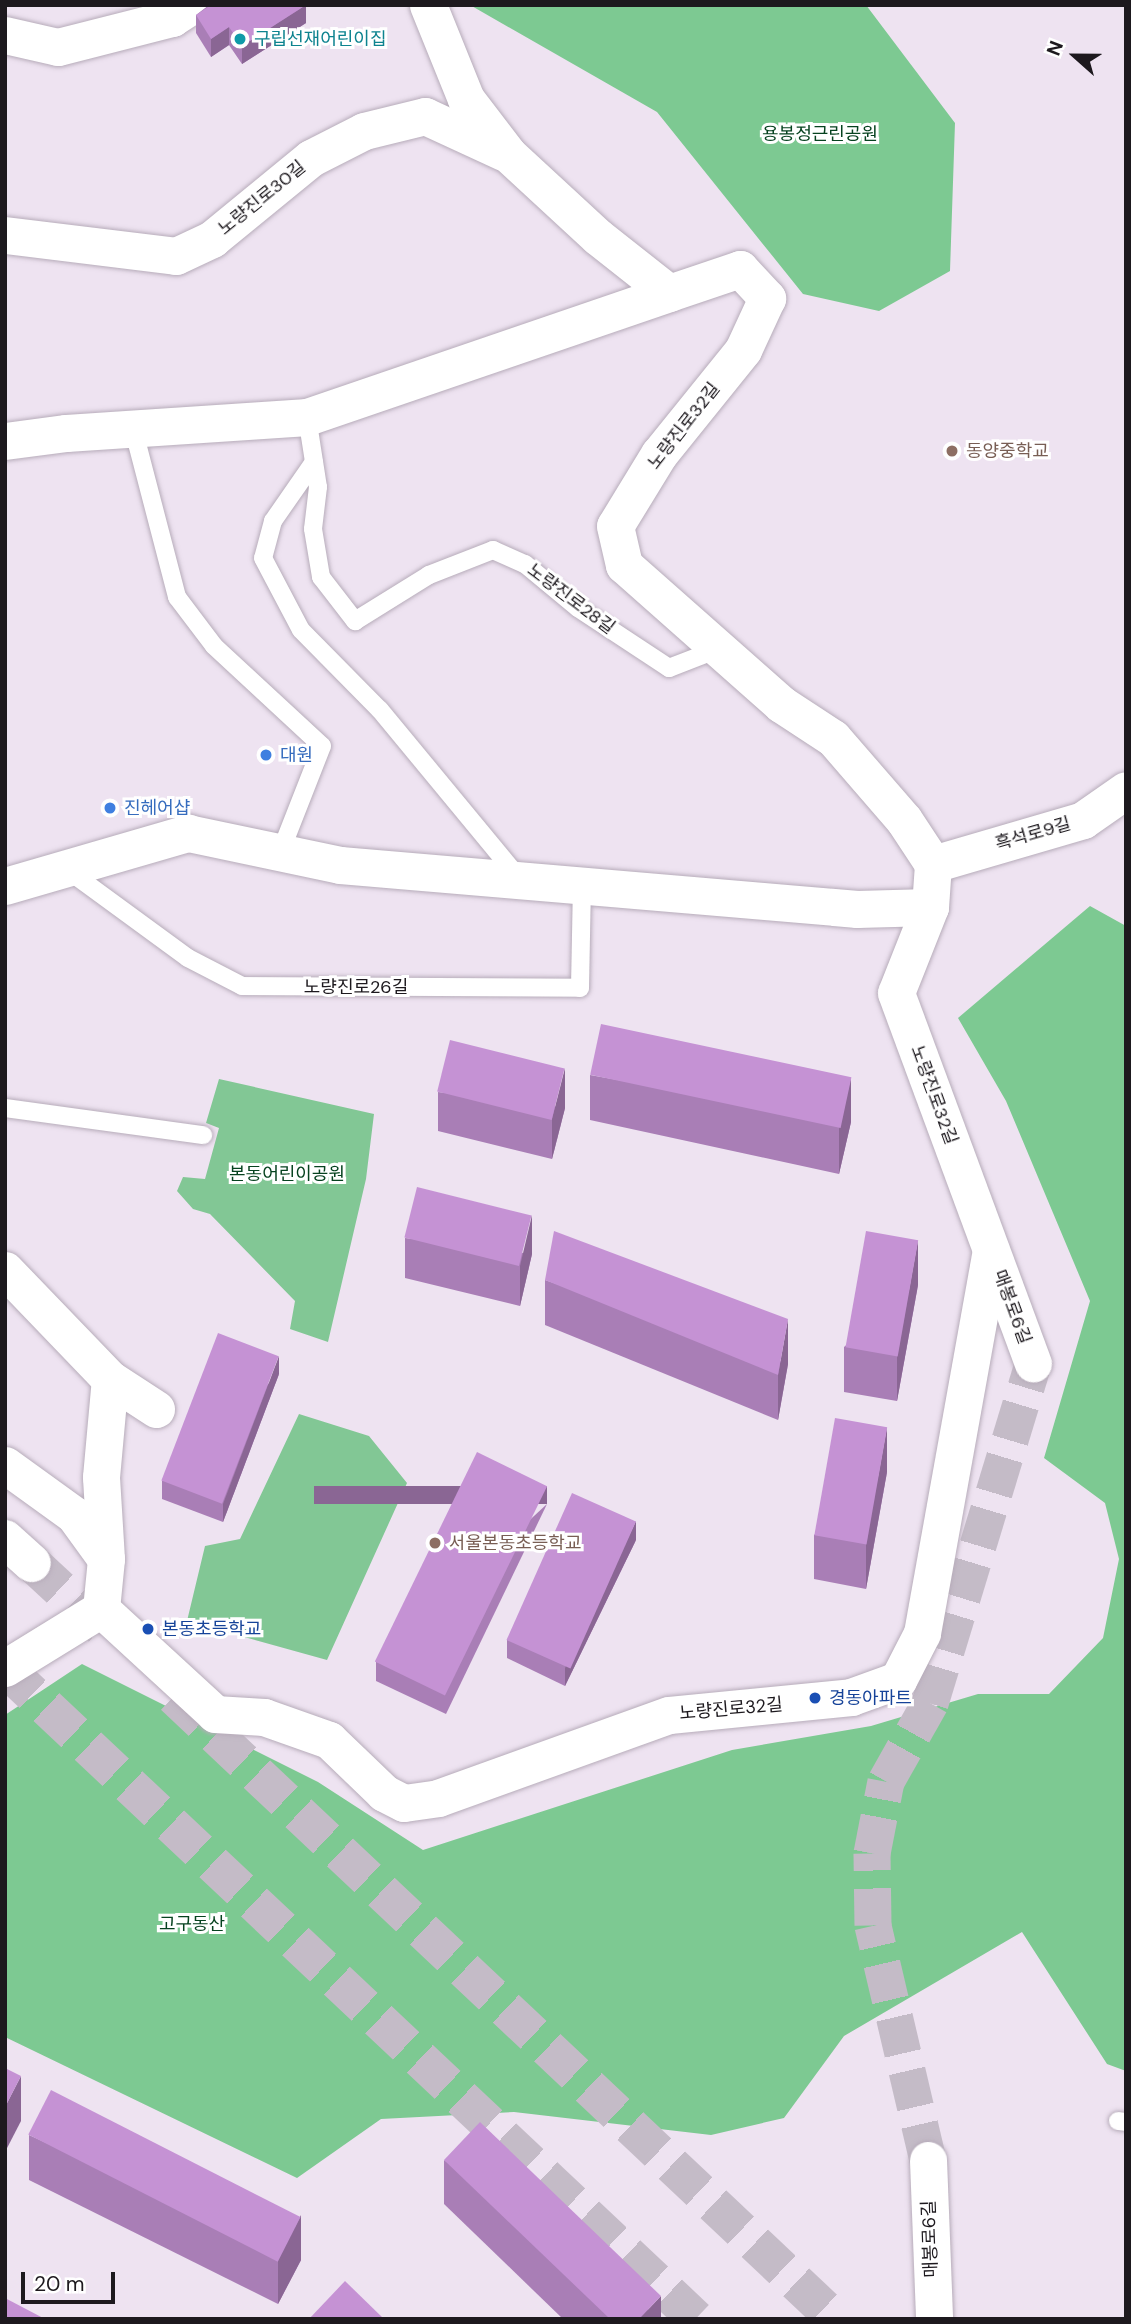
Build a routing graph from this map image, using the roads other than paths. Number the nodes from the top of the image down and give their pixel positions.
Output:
1 (192, 5) edge
2 (428, 5) edge
3 (5, 35) edge
4 (508, 154) junction
5 (5, 235) edge
6 (668, 293) junction
7 (307, 417) junction
8 (133, 428) junction
9 (5, 441) edge
10 (314, 462) junction
11 (718, 649) junction
12 (1126, 790) edge
13 (280, 853) junction
14 (933, 864) junction
15 (65, 868) junction
16 (521, 881) junction
17 (5, 886) edge
18 (582, 886) junction
19 (930, 907) junction
20 (5, 1108) edge
21 (203, 1135) dead end
22 (991, 1250) junction
23 (5, 1270) edge
24 (1033, 1364) tunnel mouth
25 (110, 1379) junction
26 (156, 1409) dead end
27 (5, 1465) edge
28 (106, 1559) junction
29 (101, 1609) junction
30 (5, 1668) edge
31 (928, 2160) tunnel mouth
32 (934, 2319) edge

1 - 3 street
2 - 4 street
4 - 5 street, 노량진로30길
4 - 6 street
6 - 7 street
6 - 11 street, 노량진로32길
7 - 8 street
7 - 10 lane, 노량진로28길
8 - 9 street
8 - 13 lane
10 - 11 lane, 노량진로28길
10 - 16 lane
11 - 14 street, 노량진로32길
12 - 14 street, 흑석로9길
13 - 15 street
13 - 16 street
14 - 19 street, 노량진로32길
15 - 17 street
15 - 18 lane, 노량진로26길
16 - 18 street
18 - 19 street
19 - 22 street, 노량진로32길
20 - 21 lane
22 - 24 street, 매봉로6길
22 - 29 street, 노량진로32길
23 - 25 street
25 - 26 street
25 - 28 street
27 - 28 street
28 - 29 street
29 - 30 street
31 - 32 street, 매봉로6길

